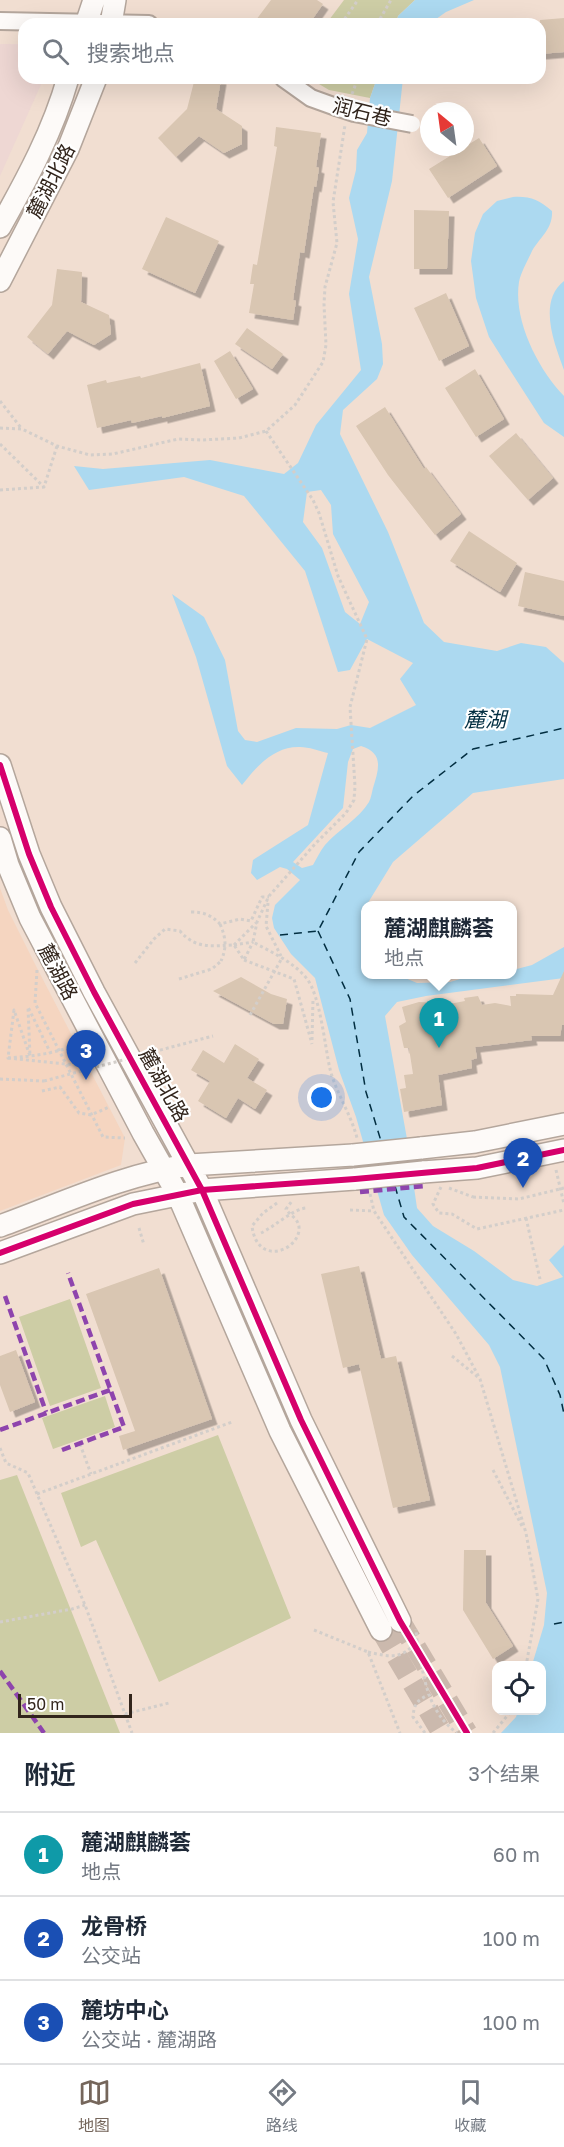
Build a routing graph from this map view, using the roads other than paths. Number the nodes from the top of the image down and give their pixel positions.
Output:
1 (94, 0) edge
2 (115, 0) edge
3 (89, 18) edge
4 (112, 18) edge
5 (0, 21) edge
6 (18, 21) edge
7 (66, 84) edge
8 (94, 84) edge
9 (291, 84) edge
10 (412, 124) dead end
11 (0, 227) edge
12 (0, 281) edge
13 (0, 765) edge
14 (0, 838) edge
15 (564, 1124) edge
16 (564, 1150) edge
17 (189, 1165) junction
18 (164, 1169) junction
19 (202, 1190) junction
20 (178, 1195) junction
21 (0, 1226) edge
22 (0, 1254) edge
23 (408, 1623) tunnel mouth
24 (381, 1630) tunnel mouth

1 - 3 street
2 - 4 street
5 - 6 street
7 - 11 street
8 - 12 street, 麓湖北路
9 - 10 street, 润石巷, bridge
13 - 17 street, 麓湖北路
14 - 18 street, 麓湖路
15 - 17 street, bridge
16 - 19 street, bridge
17 - 18 street
17 - 19 street, 麓湖北路
18 - 20 street, 麓湖路
18 - 21 street
19 - 20 street
19 - 23 street, 麓湖北路
20 - 22 street
20 - 24 street, 麓湖路

